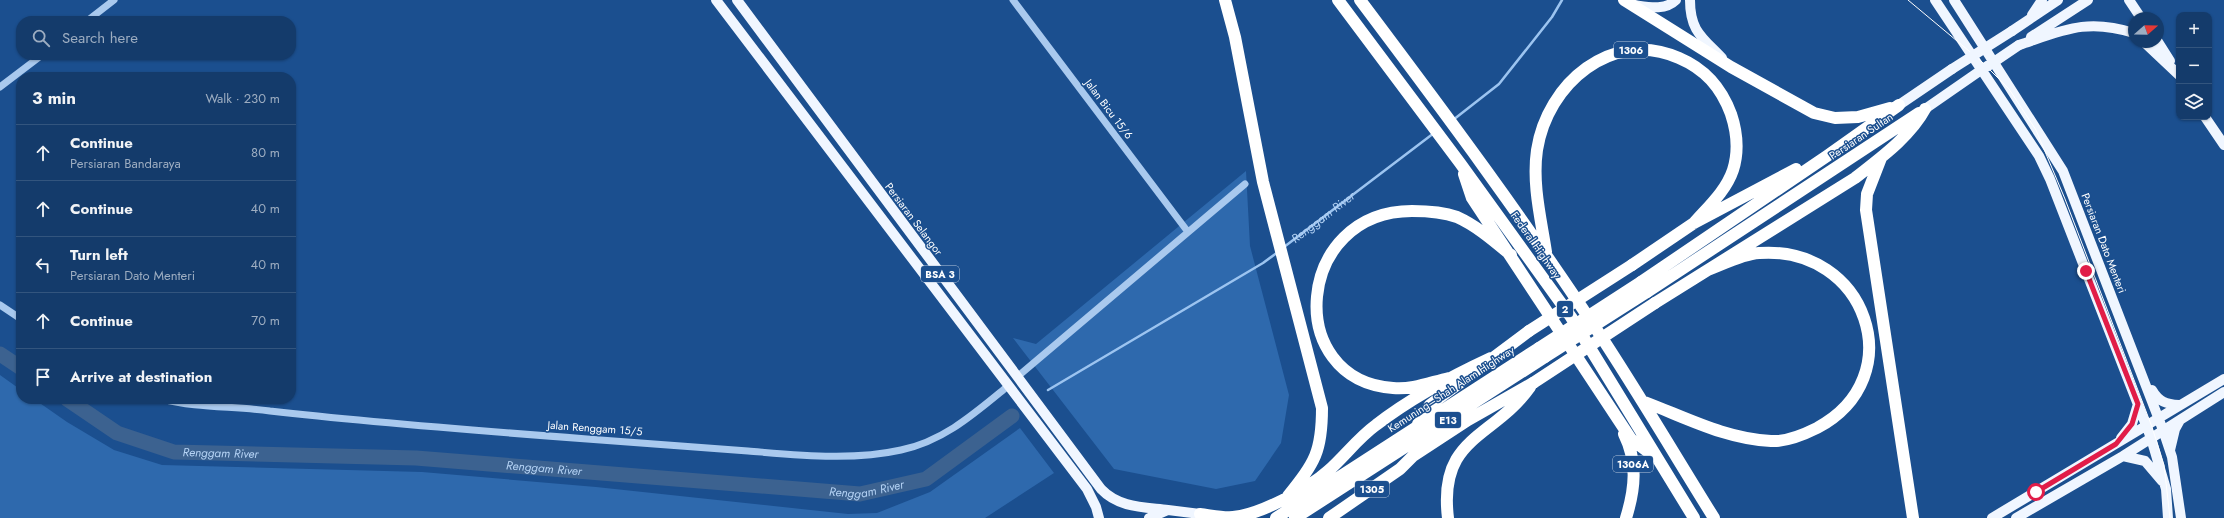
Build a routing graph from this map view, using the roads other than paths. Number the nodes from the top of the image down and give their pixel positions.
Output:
1 (114, 0) edge
2 (716, 0) edge
3 (737, 0) edge
4 (1013, 0) edge
5 (1226, 0) edge
6 (1338, 0) edge
7 (1360, 0) edge
8 (1676, 0) edge
9 (1690, 0) edge
10 (1935, 0) edge
11 (1954, 0) edge
12 (2042, 0) edge
13 (2058, 0) edge
14 (2088, 0) edge
15 (2129, 0) edge
16 (1628, 2) edge
17 (2137, 12) edge
18 (93, 16) edge
19 (2028, 20) junction
20 (2128, 31) edge
21 (2019, 45) junction
22 (2150, 48) edge
23 (2162, 48) edge
24 (35, 60) edge
25 (1731, 67) junction
26 (1981, 69) junction
27 (2176, 70) edge
28 (20, 72) edge
29 (2176, 72) edge
30 (16, 75) edge
31 (0, 87) edge
32 (1899, 105) junction
33 (1925, 109) junction
34 (2207, 120) edge
35 (2224, 145) edge
36 (1828, 156) junction
37 (1881, 158) junction
38 (1460, 163) junction
39 (1245, 184) dead end
40 (1694, 223) junction
41 (1188, 232) junction
42 (1546, 254) junction
43 (1511, 255) junction
44 (1708, 270) junction
45 (1644, 287) junction
46 (0, 305) edge
47 (16, 316) edge
48 (1542, 353) junction
49 (1491, 358) junction
50 (2140, 371) junction
51 (1017, 377) junction
52 (1449, 378) junction
53 (2224, 379) edge
54 (1533, 383) junction
55 (1008, 386) junction
56 (2224, 392) edge
57 (1642, 402) junction
58 (194, 404) edge
59 (2138, 404) junction
60 (2179, 405) junction
61 (1614, 412) junction
62 (2185, 416) junction
63 (2159, 418) junction
64 (2146, 425) junction
65 (1415, 428) junction
66 (2163, 430) junction
67 (2151, 438) junction
68 (2116, 444) junction
69 (2170, 451) junction
70 (1413, 456) junction
71 (2123, 456) junction
72 (1660, 461) junction
73 (1375, 467) junction
74 (1347, 479) junction
75 (2165, 483) junction
76 (1288, 496) junction
77 (1168, 510) junction
78 (1203, 516) edge
79 (1099, 518) edge
80 (1149, 518) edge
81 (1276, 518) edge
82 (1295, 518) edge
83 (1329, 518) edge
84 (1448, 518) edge
85 (1626, 518) edge
86 (1694, 518) edge
87 (1714, 518) edge
88 (1914, 518) edge
89 (1992, 518) edge
90 (2016, 518) edge
91 (2168, 518) edge
92 (2181, 518) edge

1 - 18 street
2 - 55 main road, BSA 3
3 - 51 main road, Persiaran Selangor / BSA 3
4 - 41 street, Jalan Bicu 15/6
5 - 76 highway
6 - 38 highway, Federal Highway / 2
7 - 42 highway, Federal Highway / 2
8 - 16 main road
9 - 25 main road
10 - 26 main road
11 - 50 main road, Persiaran Dato Menteri
12 - 19 main road
13 - 19 main road, Persiaran Sultan
14 - 21 main road, Persiaran Sultan
15 - 17 main road
16 - 25 highway
19 - 32 main road, Persiaran Sultan, bridge
20 - 21 main road
21 - 26 main road, Persiaran Sultan, bridge
22 - 29 main road
23 - 27 main road
24 - 28 street
25 - 32 highway
26 - 33 main road, Persiaran Sultan
26 - 59 main road
30 - 31 street
32 - 36 highway, Persiaran Sultan
33 - 37 highway
33 - 45 highway, Persiaran Sultan
34 - 35 main road
36 - 40 highway
36 - 45 highway, Persiaran Sultan
37 - 44 highway
37 - 88 highway
38 - 43 highway
38 - 72 highway, Federal Highway / 2
39 - 41 street
40 - 42 highway, 1306
40 - 49 highway, bridge
41 - 51 street
42 - 57 highway, Federal Highway / 2
43 - 52 highway
43 - 61 highway
44 - 54 highway, bridge
44 - 57 highway
45 - 48 highway, Kemuning–Shah Alam Highway / E13, bridge
46 - 47 street
48 - 65 highway, Kemuning–Shah Alam Highway / E13
48 - 73 highway, Kemuning–Shah Alam Highway / E13
49 - 52 highway
49 - 65 highway
50 - 60 main road
50 - 63 main road, Persiaran Dato Menteri
51 - 77 main road, Persiaran Selangor / BSA 3
52 - 76 highway
53 - 60 main road
54 - 70 highway
54 - 84 highway
55 - 58 street, Jalan Renggam 15/5
55 - 79 main road, BSA 3
56 - 62 main road
57 - 87 highway, Federal Highway / 2
59 - 64 main road
59 - 68 main road
60 - 63 main road
61 - 72 highway
61 - 85 highway, 1306A
62 - 66 main road
62 - 69 main road
63 - 64 main road
63 - 66 main road, Persiaran Dato Menteri
64 - 67 main road
64 - 68 main road
65 - 74 highway, Kemuning–Shah Alam Highway / E13
66 - 67 main road
66 - 69 main road, Persiaran Dato Menteri
67 - 71 main road
67 - 75 main road
68 - 89 main road
69 - 92 main road, Persiaran Dato Menteri
70 - 73 highway
70 - 83 highway, 1305
71 - 75 main road
71 - 90 main road
72 - 86 highway, Federal Highway / 2
73 - 74 highway, Kemuning–Shah Alam Highway / E13
74 - 81 highway, Kemuning–Shah Alam Highway / E13
74 - 82 highway, Kemuning–Shah Alam Highway / E13
75 - 91 main road
76 - 78 highway
77 - 78 main road, Persiaran Selangor
77 - 80 main road

